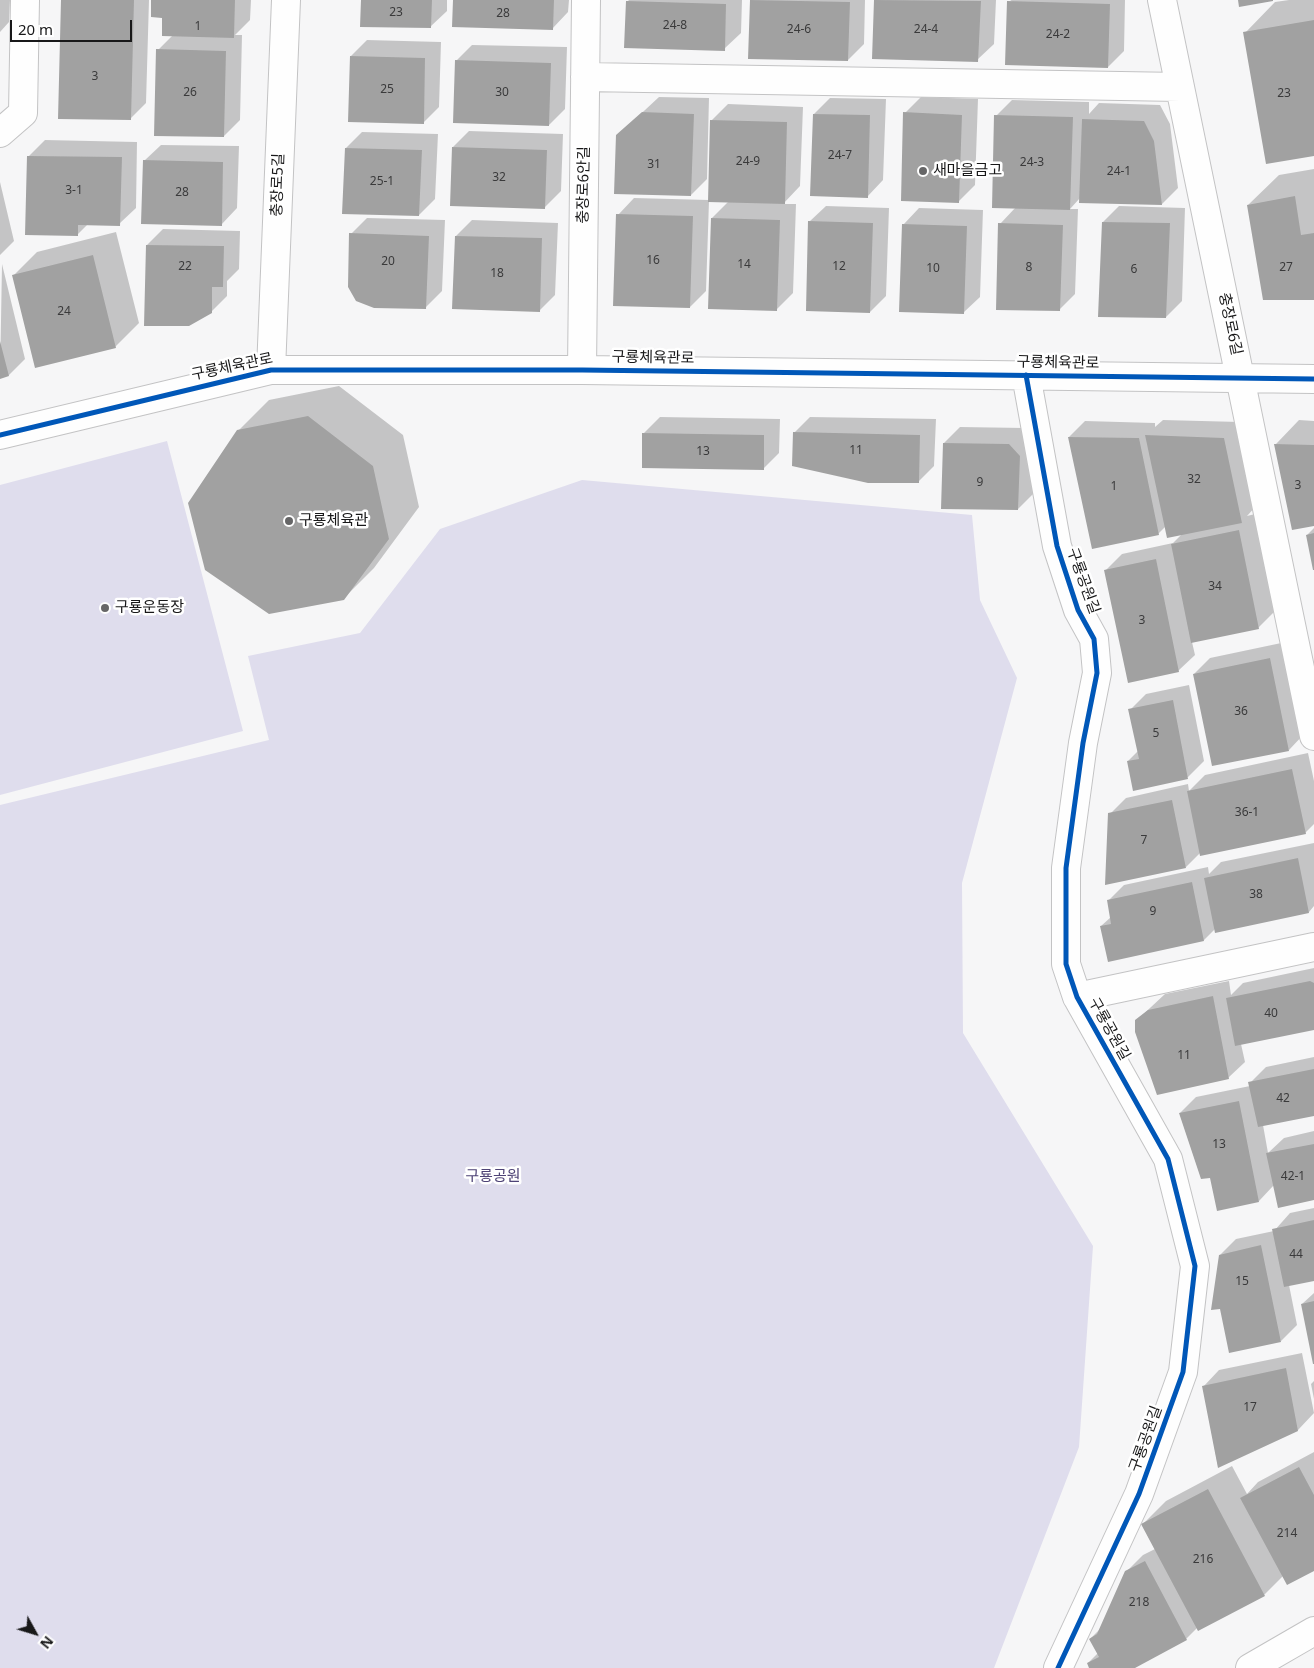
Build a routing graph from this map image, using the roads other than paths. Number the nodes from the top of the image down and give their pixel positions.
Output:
1 (25, 0) edge
2 (286, 0) edge
3 (586, 0) edge
4 (1162, 0) edge
5 (585, 77) junction
6 (1180, 87) junction
7 (0, 133) edge
8 (271, 370) junction
9 (582, 370) junction
10 (1026, 375) junction
11 (1242, 378) junction
12 (1314, 379) edge
13 (0, 434) edge
14 (1314, 736) edge
15 (1314, 947) edge
16 (1077, 997) junction
17 (1314, 1632) edge
18 (1058, 1668) edge
19 (1250, 1668) edge

1 - 7 street
2 - 8 street, 충장로5길
3 - 5 street, 충장로6안길
4 - 6 street, 충장로6길
5 - 6 street
5 - 9 street, 충장로6안길
6 - 11 street, 충장로6길
8 - 9 street, 구룡체육관로
8 - 13 street, 구룡체육관로
9 - 10 street, 구룡체육관로
10 - 11 street, 구룡체육관로
10 - 16 street, 구룡공원길
11 - 12 street, 구룡체육관로
11 - 14 street, 충장로6길
15 - 16 street
16 - 18 street, 구룡공원길
17 - 19 street

